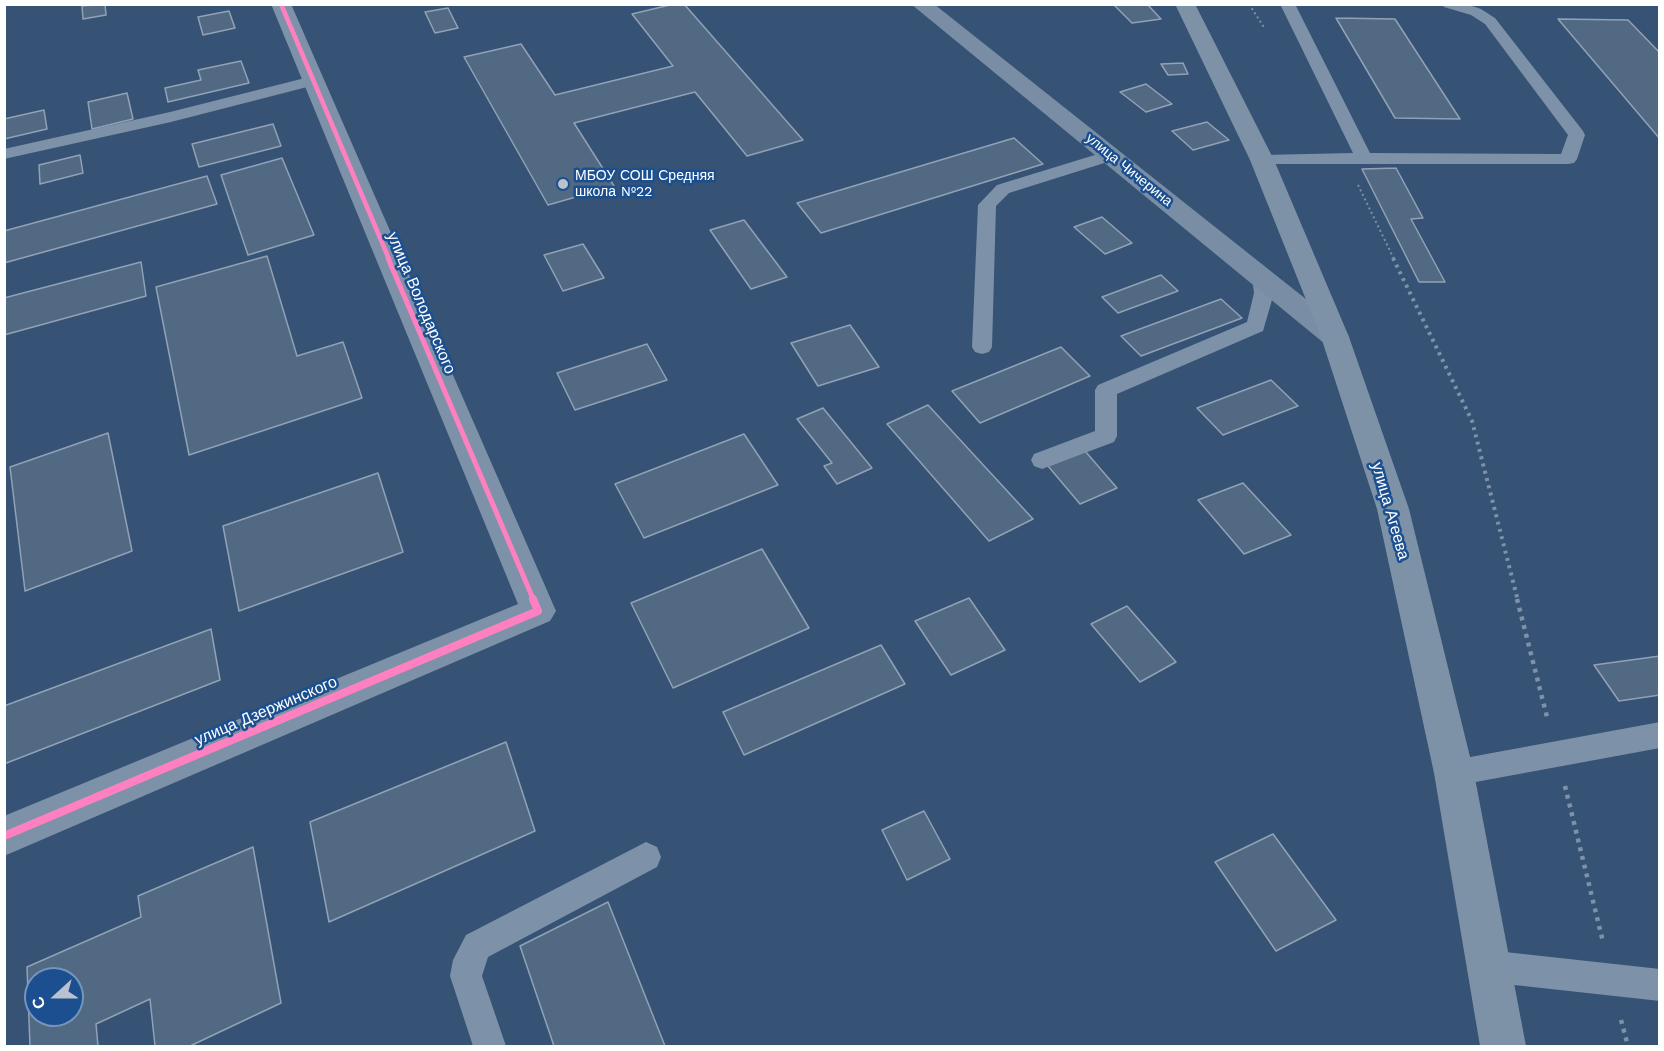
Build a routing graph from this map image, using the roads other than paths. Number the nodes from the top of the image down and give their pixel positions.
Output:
1 (281, 4) edge
2 (921, 4) edge
3 (1185, 4) edge
4 (1287, 4) edge
5 (1449, 4) edge
6 (313, 81) junction
7 (4, 154) edge
8 (1111, 155) junction
9 (1364, 158) junction
10 (1262, 160) junction
11 (1262, 278) junction
12 (1335, 337) junction
13 (982, 346) dead end
14 (1042, 460) dead end
15 (538, 611) joint
16 (1659, 735) edge
17 (1454, 773) junction
18 (4, 836) edge
19 (646, 857) dead end
20 (1487, 966) junction
21 (1659, 985) edge
22 (489, 1047) edge
23 (1503, 1047) edge

1 - 6 street, улица Володарского
2 - 8 main road, улица Чичерина
3 - 10 highway, улица Агеева
4 - 9 lane
5 - 9 lane
6 - 7 lane
6 - 15 street, улица Володарского
8 - 11 main road, улица Чичерина
8 - 13 lane
9 - 10 lane
10 - 12 highway, улица Агеева
11 - 12 main road, улица Чичерина
11 - 14 lane
12 - 17 highway, улица Агеева
15 - 18 street, улица Дзержинского
16 - 17 lane
17 - 20 highway, улица Агеева
19 - 22 lane
20 - 21 lane
20 - 23 highway, улица Агеева

